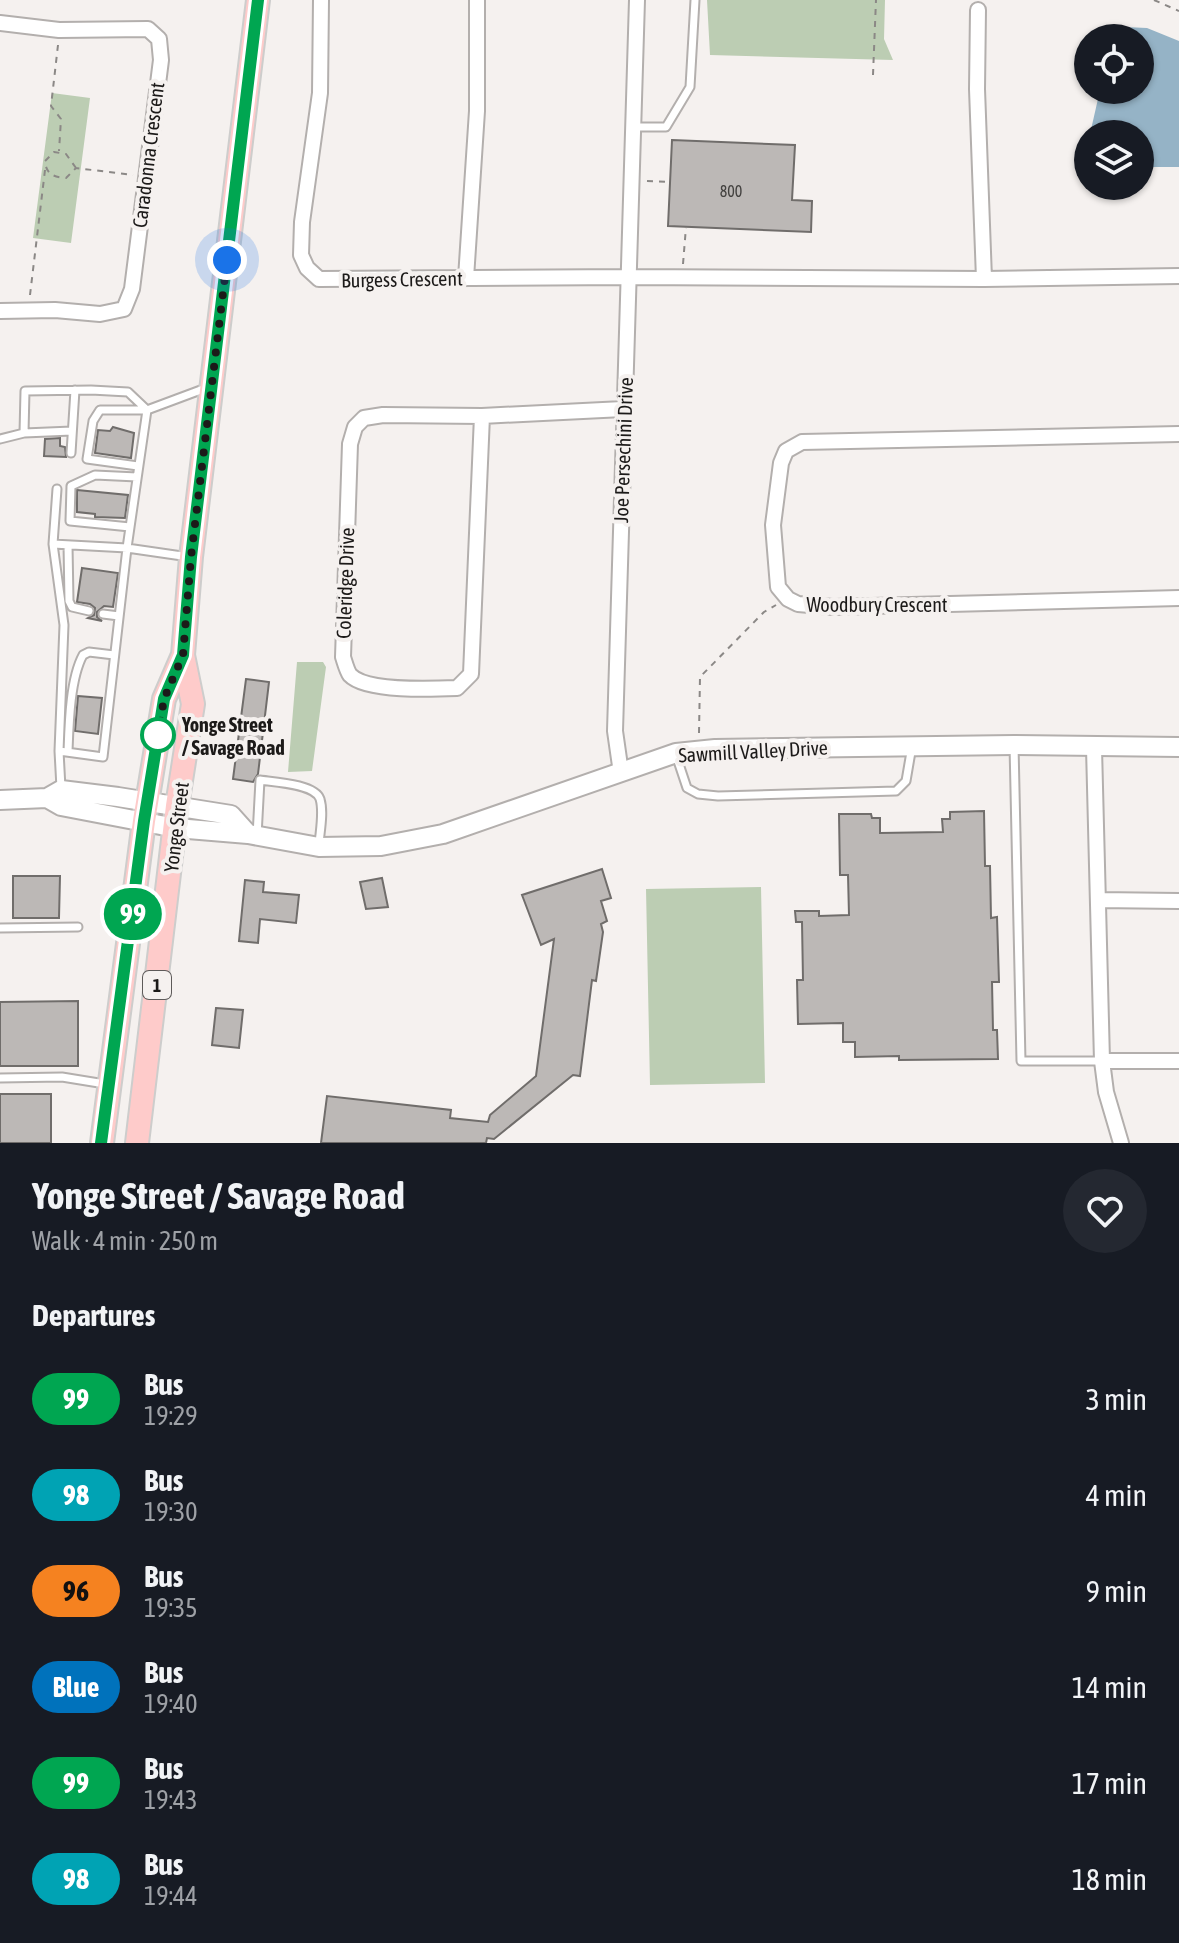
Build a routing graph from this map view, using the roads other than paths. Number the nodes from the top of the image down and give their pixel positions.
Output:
1 (258, 0) edge
2 (321, 0) edge
3 (477, 0) edge
4 (637, 0) edge
5 (695, 0) edge
6 (978, 10) dead end
7 (0, 23) edge
8 (633, 127) junction
9 (1179, 276) edge
10 (629, 277) junction
11 (466, 278) junction
12 (984, 279) junction
13 (0, 311) edge
14 (212, 386) junction
15 (75, 390) junction
16 (623, 409) junction
17 (147, 410) junction
18 (482, 416) junction
19 (72, 431) junction
20 (24, 433) junction
21 (1179, 434) edge
22 (0, 439) edge
23 (71, 453) dead end
24 (138, 466) junction
25 (137, 477) junction
26 (57, 489) dead end
27 (130, 527) junction
28 (53, 544) junction
29 (68, 545) junction
30 (127, 548) junction
31 (191, 557) junction
32 (1179, 598) edge
33 (89, 611) dead end
34 (103, 614) dead end
35 (119, 616) junction
36 (114, 655) junction
37 (183, 655) junction
38 (1014, 745) junction
39 (912, 746) junction
40 (1179, 747) edge
41 (1094, 748) junction
42 (63, 752) junction
43 (676, 753) junction
44 (621, 773) junction
45 (54, 794) junction
46 (0, 800) edge
47 (146, 811) junction
48 (176, 817) junction
49 (252, 835) junction
50 (319, 847) junction
51 (161, 850) dead end
52 (1098, 900) junction
53 (1179, 901) edge
54 (78, 927) dead end
55 (0, 928) edge
56 (1102, 1061) junction
57 (1179, 1061) edge
58 (0, 1078) edge
59 (135, 1078) dead end
60 (109, 1086) junction
61 (102, 1141) edge
62 (127, 1143) edge
63 (137, 1143) edge
64 (1121, 1143) edge

1 - 14 main road, Yonge Street / 1
2 - 11 street, Burgess Crescent
3 - 11 street
4 - 8 street, Joe Persechini Drive
5 - 8 lane
6 - 12 street
7 - 13 street, Caradonna Crescent
8 - 10 street, Joe Persechini Drive
9 - 12 street, Burgess Crescent
10 - 11 street, Burgess Crescent
10 - 12 street, Burgess Crescent
10 - 16 street, Joe Persechini Drive
14 - 17 lane
14 - 31 main road, Yonge Street / 1
15 - 17 lane
15 - 19 lane
15 - 20 lane
16 - 18 street, Coleridge Drive
16 - 44 street, Joe Persechini Drive
17 - 24 lane
17 - 24 lane
18 - 18 street, Coleridge Drive
19 - 20 lane
19 - 23 lane
20 - 22 lane
21 - 32 street, Woodbury Crescent
24 - 25 lane
25 - 27 lane
25 - 27 lane
26 - 28 lane
27 - 30 lane
28 - 29 lane
28 - 42 lane
29 - 30 lane
29 - 33 lane
30 - 31 lane
30 - 35 lane
31 - 37 main road, Yonge Street / 1
34 - 35 lane
35 - 36 lane
36 - 42 lane
36 - 42 lane
37 - 47 main road, Yonge Street / 1
37 - 48 main road, Yonge Street / 1
38 - 39 street, Sawmill Valley Drive
38 - 41 street, Sawmill Valley Drive
38 - 56 lane
39 - 43 street, Sawmill Valley Drive
39 - 43 lane
40 - 41 street, Sawmill Valley Drive
41 - 52 street
42 - 45 lane
43 - 44 street, Sawmill Valley Drive
44 - 50 street, Sawmill Valley Drive
45 - 46 street, Sawmill Valley Drive
45 - 47 street, Sawmill Valley Drive
47 - 48 street, Sawmill Valley Drive
47 - 60 main road, Yonge Street / 1
48 - 49 street, Sawmill Valley Drive
48 - 51 lane
48 - 63 main road, Yonge Street / 1
49 - 50 street, Sawmill Valley Drive
49 - 50 lane
52 - 53 street
52 - 56 street
54 - 55 lane
56 - 57 street
56 - 64 street
58 - 60 lane
59 - 62 lane
60 - 61 main road, Yonge Street / 1

